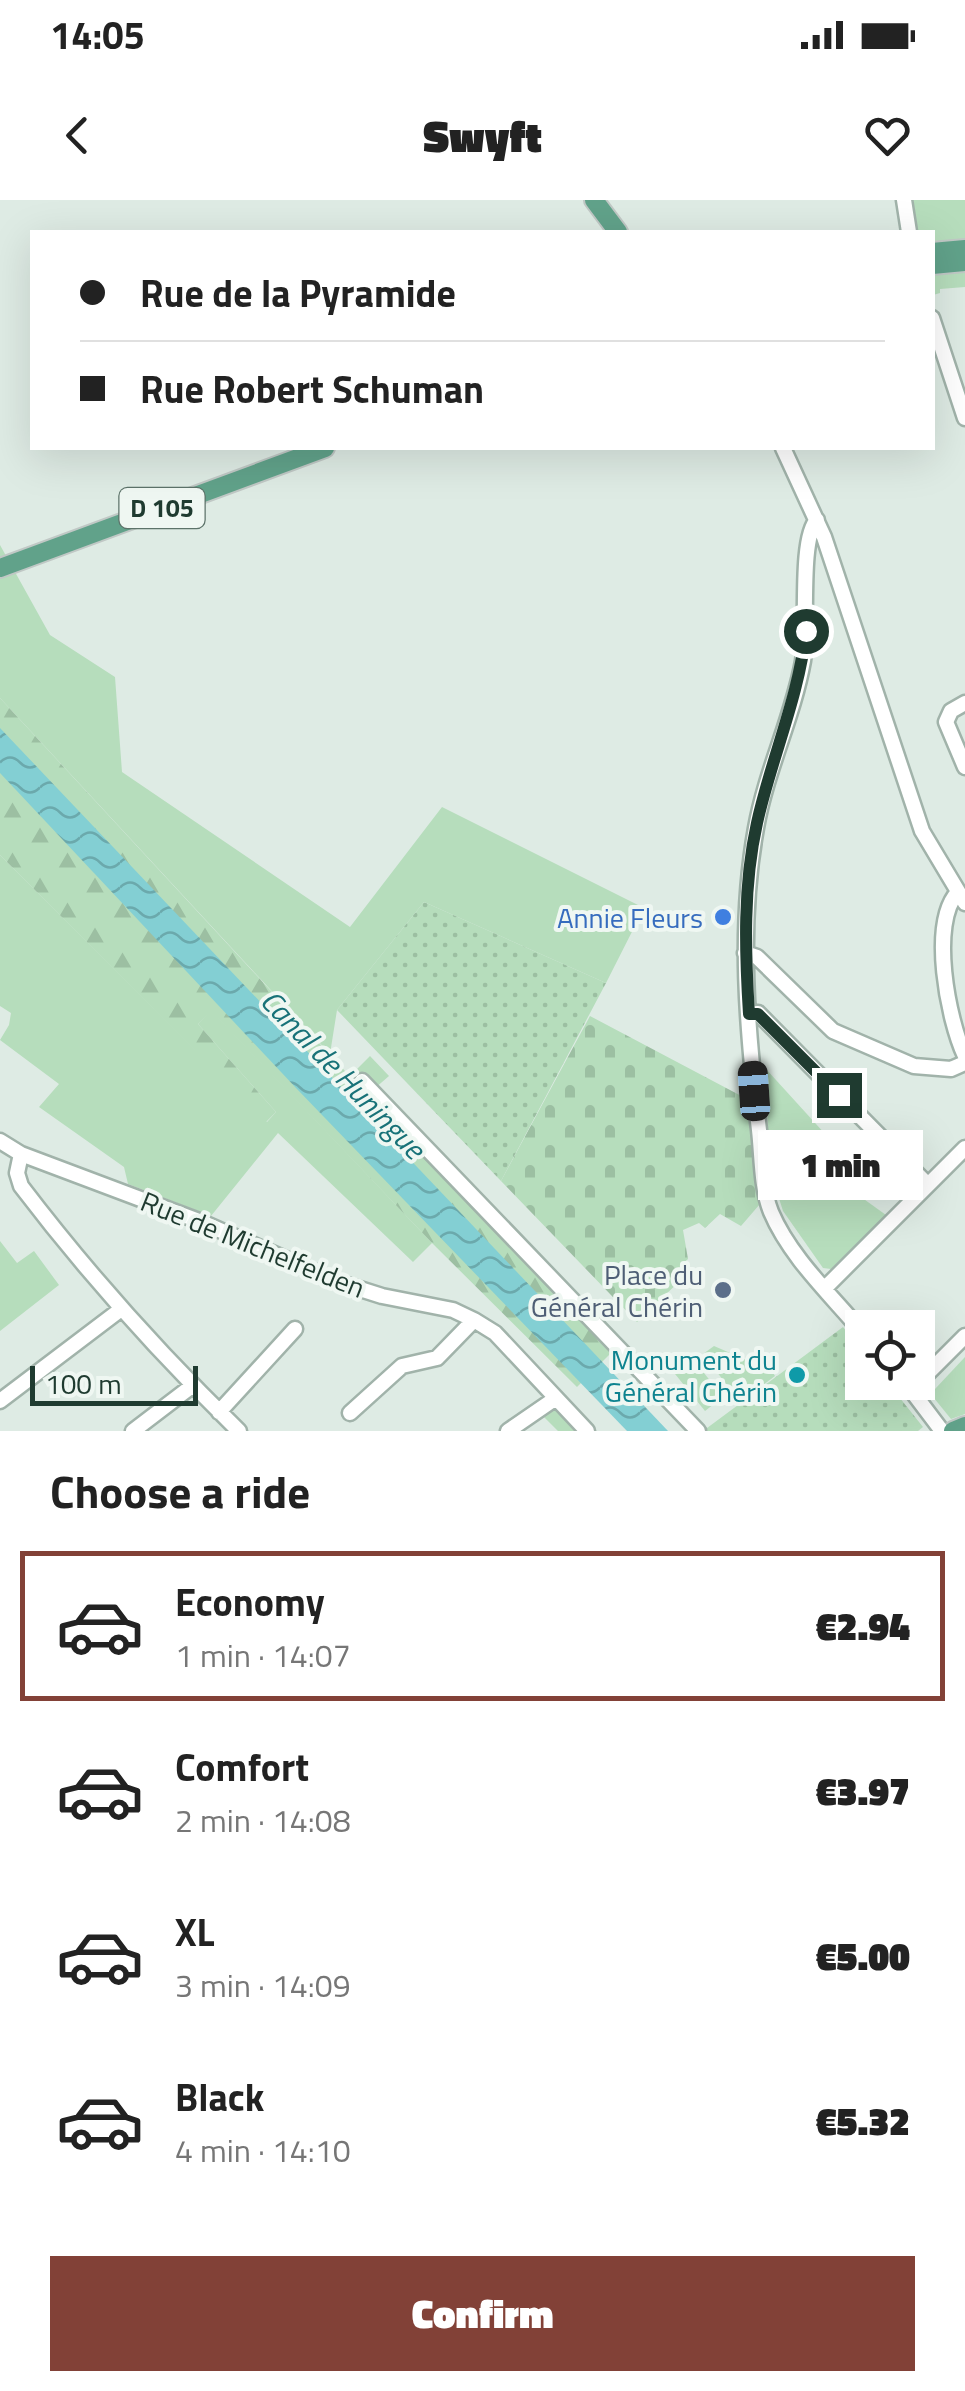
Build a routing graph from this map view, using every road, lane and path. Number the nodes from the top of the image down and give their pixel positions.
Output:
1 (594, 200) edge
2 (904, 200) edge
3 (616, 230) edge
4 (909, 230) edge
5 (965, 249) edge
6 (935, 252) edge
7 (965, 262) edge
8 (935, 265) edge
9 (935, 327) edge
10 (965, 418) edge
11 (320, 450) edge
12 (783, 450) edge
13 (817, 520) junction
14 (0, 568) edge
15 (965, 704) edge
16 (965, 767) edge
17 (961, 898) edge
18 (745, 953) junction
19 (749, 1014) junction
20 (965, 1056) edge
21 (965, 1064) edge
22 (362, 1081) dead end
23 (0, 1141) edge
24 (965, 1148) edge
25 (21, 1154) junction
26 (928, 1185) junction
27 (825, 1288) junction
28 (120, 1310) junction
29 (845, 1312) edge
30 (474, 1320) junction
31 (296, 1329) dead end
32 (965, 1336) edge
33 (935, 1362) edge
34 (192, 1386) junction
35 (556, 1398) junction
36 (0, 1400) edge
37 (919, 1400) edge
38 (219, 1412) junction
39 (350, 1413) dead end
40 (965, 1426) edge
41 (132, 1431) edge
42 (239, 1431) edge
43 (508, 1431) edge
44 (588, 1431) edge
45 (698, 1431) edge
46 (942, 1431) edge
47 (953, 1431) edge

1 - 3 main road
2 - 4 street
5 - 6 main road
7 - 8 main road
9 - 10 street
11 - 14 main road, D 105
12 - 13 street
13 - 17 street
13 - 18 street
15 - 16 street
17 - 20 street
18 - 19 street
18 - 21 street
19 - 26 street
19 - 27 street
22 - 45 street
23 - 25 street, Rue de Michelfelden
24 - 26 street
25 - 28 street
25 - 30 street, Rue de Michelfelden
26 - 27 street
27 - 29 street
28 - 34 street
28 - 36 street
30 - 35 street, Rue de Michelfelden
30 - 39 street
31 - 38 street
32 - 33 street
34 - 38 street
34 - 41 street
35 - 43 street
35 - 44 street, Rue de Michelfelden
37 - 46 street
38 - 42 street
40 - 47 main road

